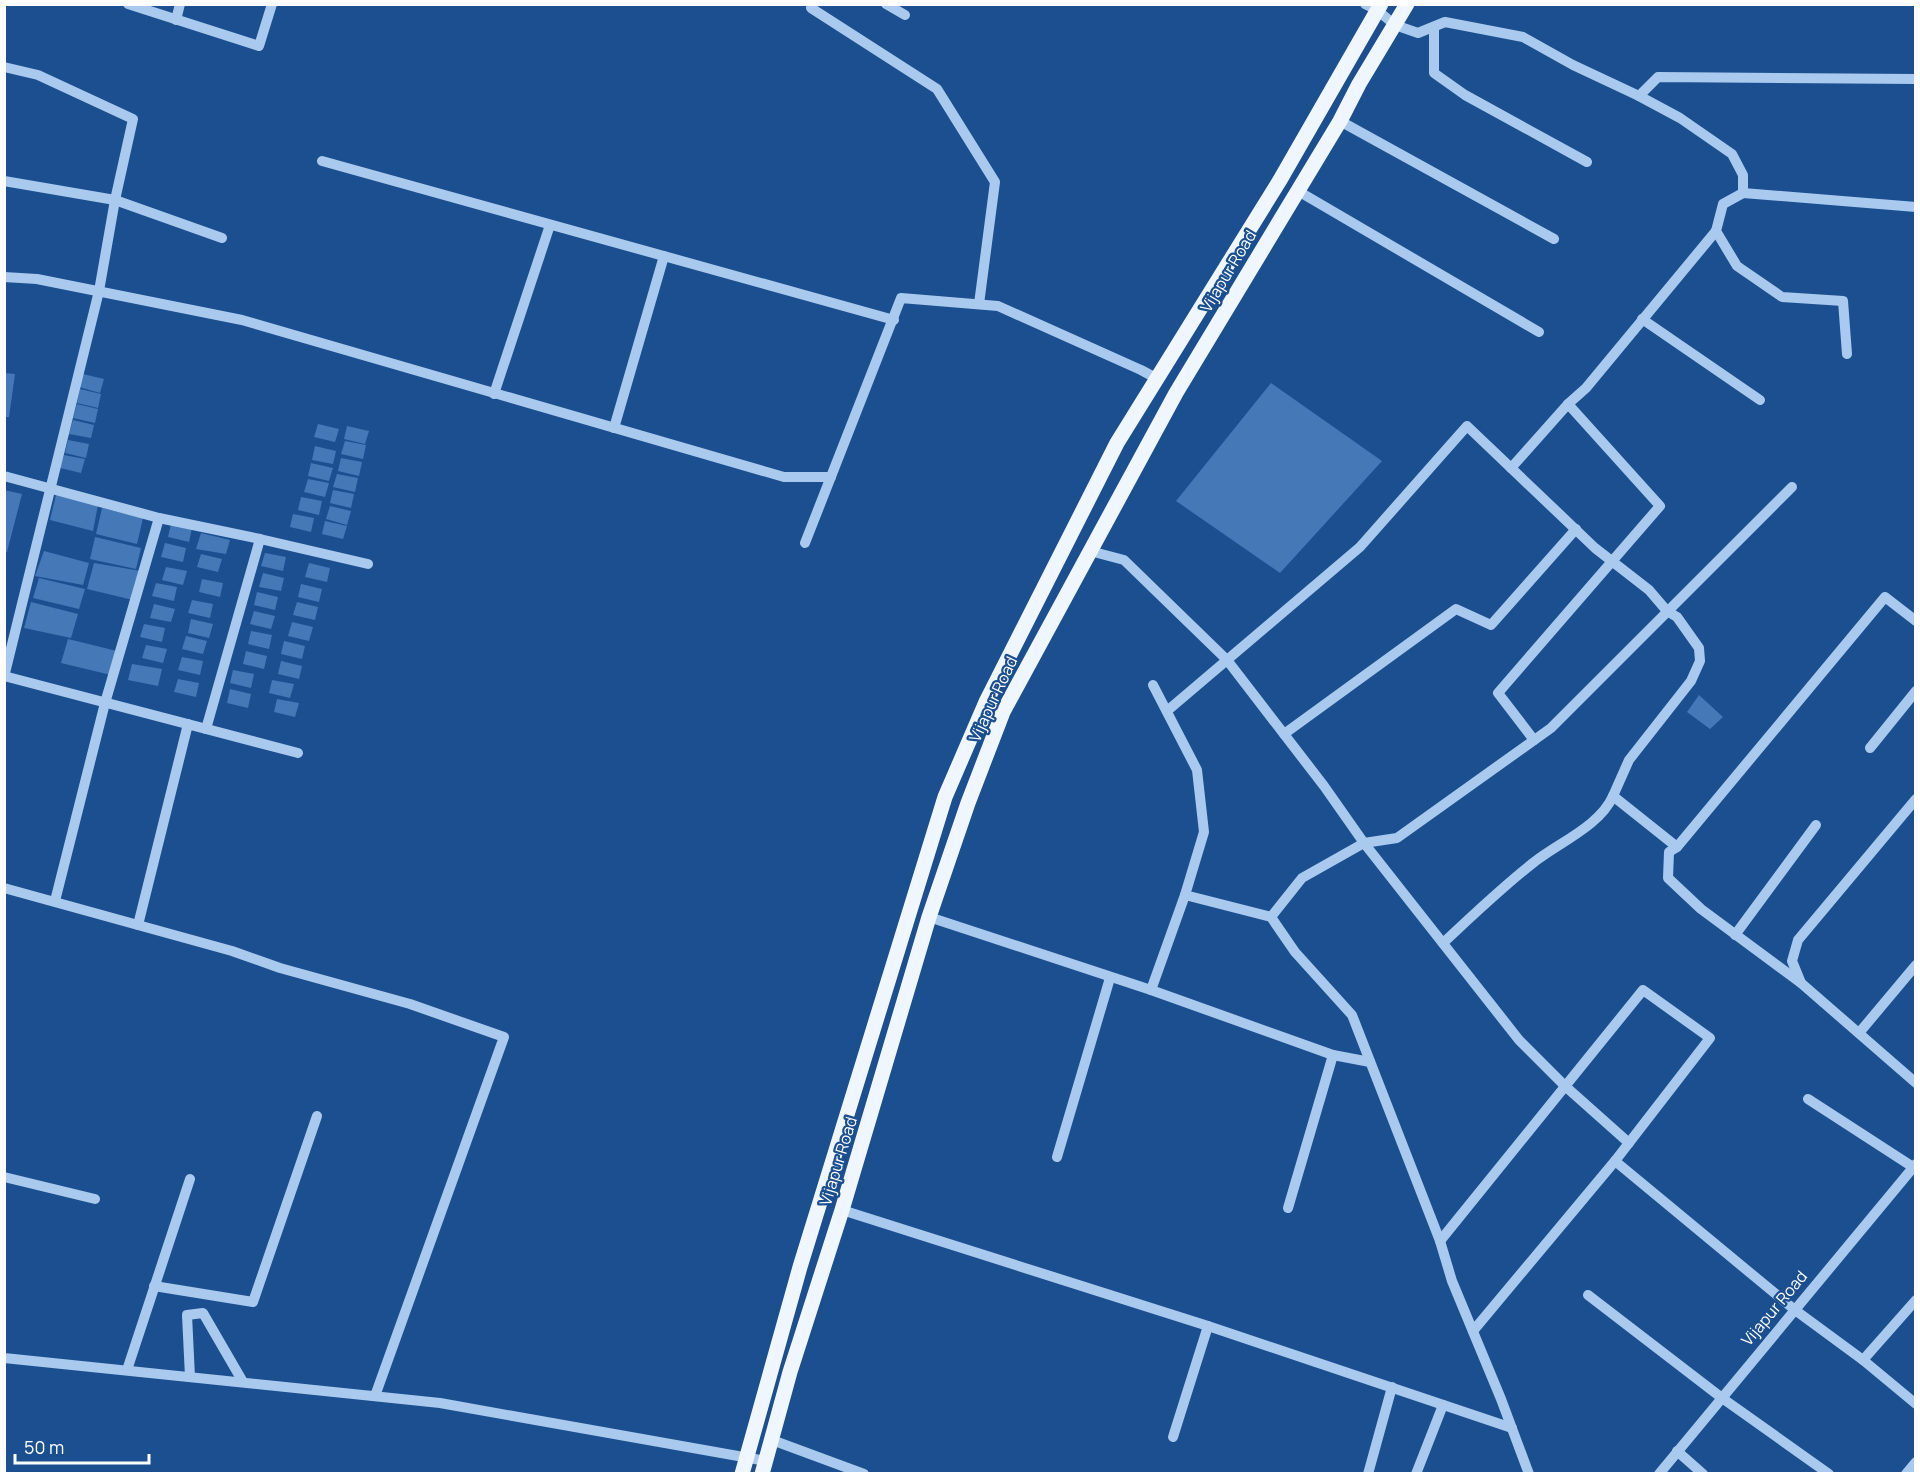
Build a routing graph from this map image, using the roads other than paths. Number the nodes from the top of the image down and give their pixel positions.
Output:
1 (128, 4) edge
2 (180, 4) edge
3 (273, 4) edge
4 (812, 4) edge
5 (886, 4) edge
6 (1407, 4) edge
7 (1374, 6) edge
8 (904, 15) dead end
9 (176, 20) junction
10 (1395, 25) junction
11 (1434, 27) junction
12 (4, 67) edge
13 (1916, 79) edge
14 (1639, 96) junction
15 (1340, 121) junction
16 (322, 161) dead end
17 (1587, 162) dead end
18 (4, 181) edge
19 (1298, 191) junction
20 (1743, 194) junction
21 (115, 200) junction
22 (1916, 207) edge
23 (550, 225) junction
24 (1716, 231) junction
25 (222, 238) dead end
26 (1554, 239) dead end
27 (664, 256) junction
28 (4, 277) edge
29 (99, 291) junction
30 (979, 304) junction
31 (894, 320) junction
32 (1642, 320) junction
33 (1539, 332) dead end
34 (1847, 354) dead end
35 (1156, 378) junction
36 (494, 394) junction
37 (1760, 400) dead end
38 (1568, 404) junction
39 (614, 428) junction
40 (1511, 468) junction
41 (4, 476) edge
42 (831, 477) junction
43 (1792, 487) dead end
44 (51, 489) junction
45 (159, 518) junction
46 (1575, 529) junction
47 (260, 539) junction
48 (805, 543) dead end
49 (1090, 551) junction
50 (1612, 562) junction
51 (368, 564) dead end
52 (1667, 611) junction
53 (1916, 621) edge
54 (1227, 660) junction
55 (5, 676) edge
56 (1153, 685) dead end
57 (1916, 691) edge
58 (105, 703) junction
59 (1167, 711) junction
60 (188, 724) junction
61 (207, 729) junction
62 (1284, 734) junction
63 (1534, 740) junction
64 (1870, 748) dead end
65 (298, 753) dead end
66 (1613, 796) junction
67 (1916, 799) edge
68 (1816, 825) dead end
69 (1365, 843) junction
70 (1677, 847) junction
71 (4, 888) edge
72 (1185, 895) junction
73 (55, 901) junction
74 (929, 917) junction
75 (1271, 917) junction
76 (138, 925) junction
77 (1735, 935) junction
78 (1443, 943) junction
79 (1916, 965) edge
80 (1110, 978) junction
81 (1800, 983) junction
82 (1151, 990) junction
83 (1859, 1033) junction
84 (1333, 1055) junction
85 (1370, 1062) junction
86 (1916, 1083) edge
87 (1565, 1086) junction
88 (1808, 1099) dead end
89 (317, 1116) dead end
90 (1629, 1143) junction
91 (1057, 1157) dead end
92 (1615, 1161) junction
93 (1915, 1167) edge
94 (4, 1177) edge
95 (189, 1179) dead end
96 (95, 1199) dead end
97 (1288, 1208) dead end
98 (842, 1210) junction
99 (1440, 1241) junction
100 (154, 1286) junction
101 (1588, 1295) dead end
102 (1916, 1300) edge
103 (1795, 1310) junction
104 (1208, 1326) junction
105 (1473, 1331) junction
106 (4, 1358) edge
107 (1863, 1360) junction
108 (127, 1370) junction
109 (190, 1377) junction
110 (243, 1382) junction
111 (1392, 1387) junction
112 (375, 1396) junction
113 (1722, 1398) junction
114 (1916, 1404) edge
115 (1443, 1406) junction
116 (1512, 1428) junction
117 (1173, 1437) dead end
118 (772, 1440) junction
119 (1677, 1451) junction
120 (746, 1458) junction
121 (1916, 1462) edge
122 (764, 1467) edge
123 (742, 1473) edge
124 (864, 1473) edge
125 (1368, 1473) edge
126 (1416, 1473) edge
127 (1529, 1473) edge
128 (1659, 1473) edge
129 (1704, 1473) edge
130 (1829, 1473) edge
131 (1906, 1473) edge

1 - 9 street
2 - 9 street
3 - 9 street
4 - 30 street
5 - 8 street
6 - 10 main road, Vijapur Road
7 - 10 street
7 - 35 main road, Vijapur Road
10 - 11 street
10 - 15 main road, Vijapur Road
11 - 14 street
11 - 17 street
12 - 21 street
13 - 14 street
14 - 20 street
15 - 19 main road, Vijapur Road
15 - 26 street
16 - 23 street
18 - 21 street
19 - 33 street
19 - 49 main road, Vijapur Road
20 - 22 street
20 - 24 street
21 - 25 street
21 - 29 street
23 - 27 street
23 - 36 street
24 - 32 street
24 - 34 street
27 - 31 street
27 - 39 street
28 - 29 street
29 - 36 street
29 - 44 street
30 - 31 street
30 - 35 street
31 - 42 street
32 - 37 street
32 - 38 street
35 - 120 main road, Vijapur Road
36 - 39 street
38 - 40 street
38 - 50 street
39 - 42 street
40 - 46 street
40 - 54 street
41 - 44 street
42 - 48 street
43 - 52 street
44 - 45 street
44 - 55 street
45 - 47 street
45 - 58 street
46 - 50 street
46 - 62 street
47 - 51 street
47 - 61 street
49 - 54 street
49 - 74 main road, Vijapur Road
50 - 52 street
50 - 63 street
52 - 63 street
52 - 66 street
53 - 70 street
54 - 59 street
54 - 62 street
55 - 58 street
56 - 59 street
57 - 64 street
58 - 60 street
58 - 73 street
59 - 72 street
60 - 61 street
60 - 76 street
61 - 65 street
62 - 69 street
63 - 69 street
66 - 70 street
66 - 78 street
67 - 81 street
68 - 77 street
69 - 75 street
69 - 78 street
70 - 77 street
71 - 73 street
72 - 75 street
72 - 82 street
73 - 76 street
74 - 80 street
74 - 98 main road, Vijapur Road
75 - 85 street
76 - 112 street
77 - 81 street
78 - 87 street
79 - 83 street
80 - 82 street
80 - 91 street
81 - 83 street
82 - 84 street
83 - 86 street
84 - 85 street
84 - 97 street
85 - 99 street
87 - 90 street
87 - 90 street
87 - 99 street
88 - 93 street
89 - 100 street
90 - 92 street
92 - 103 street
92 - 105 street
93 - 103 street, Vijapur Road
94 - 96 street
95 - 100 street
98 - 104 street
98 - 118 main road, Vijapur Road
99 - 105 street
100 - 108 street
101 - 113 street
102 - 107 street
103 - 107 street
103 - 113 street, Vijapur Road
104 - 111 street
104 - 117 street
105 - 116 street
106 - 108 street
107 - 114 street
108 - 109 street
109 - 110 street
109 - 110 street
110 - 112 street
111 - 115 street
111 - 125 street
112 - 120 street
113 - 119 street, Vijapur Road
113 - 130 street
115 - 116 street
115 - 126 street
116 - 127 street
118 - 122 main road, Vijapur Road
118 - 124 street
119 - 128 street, Vijapur Road
119 - 129 street
120 - 122 street
120 - 123 main road, Vijapur Road
121 - 131 street

